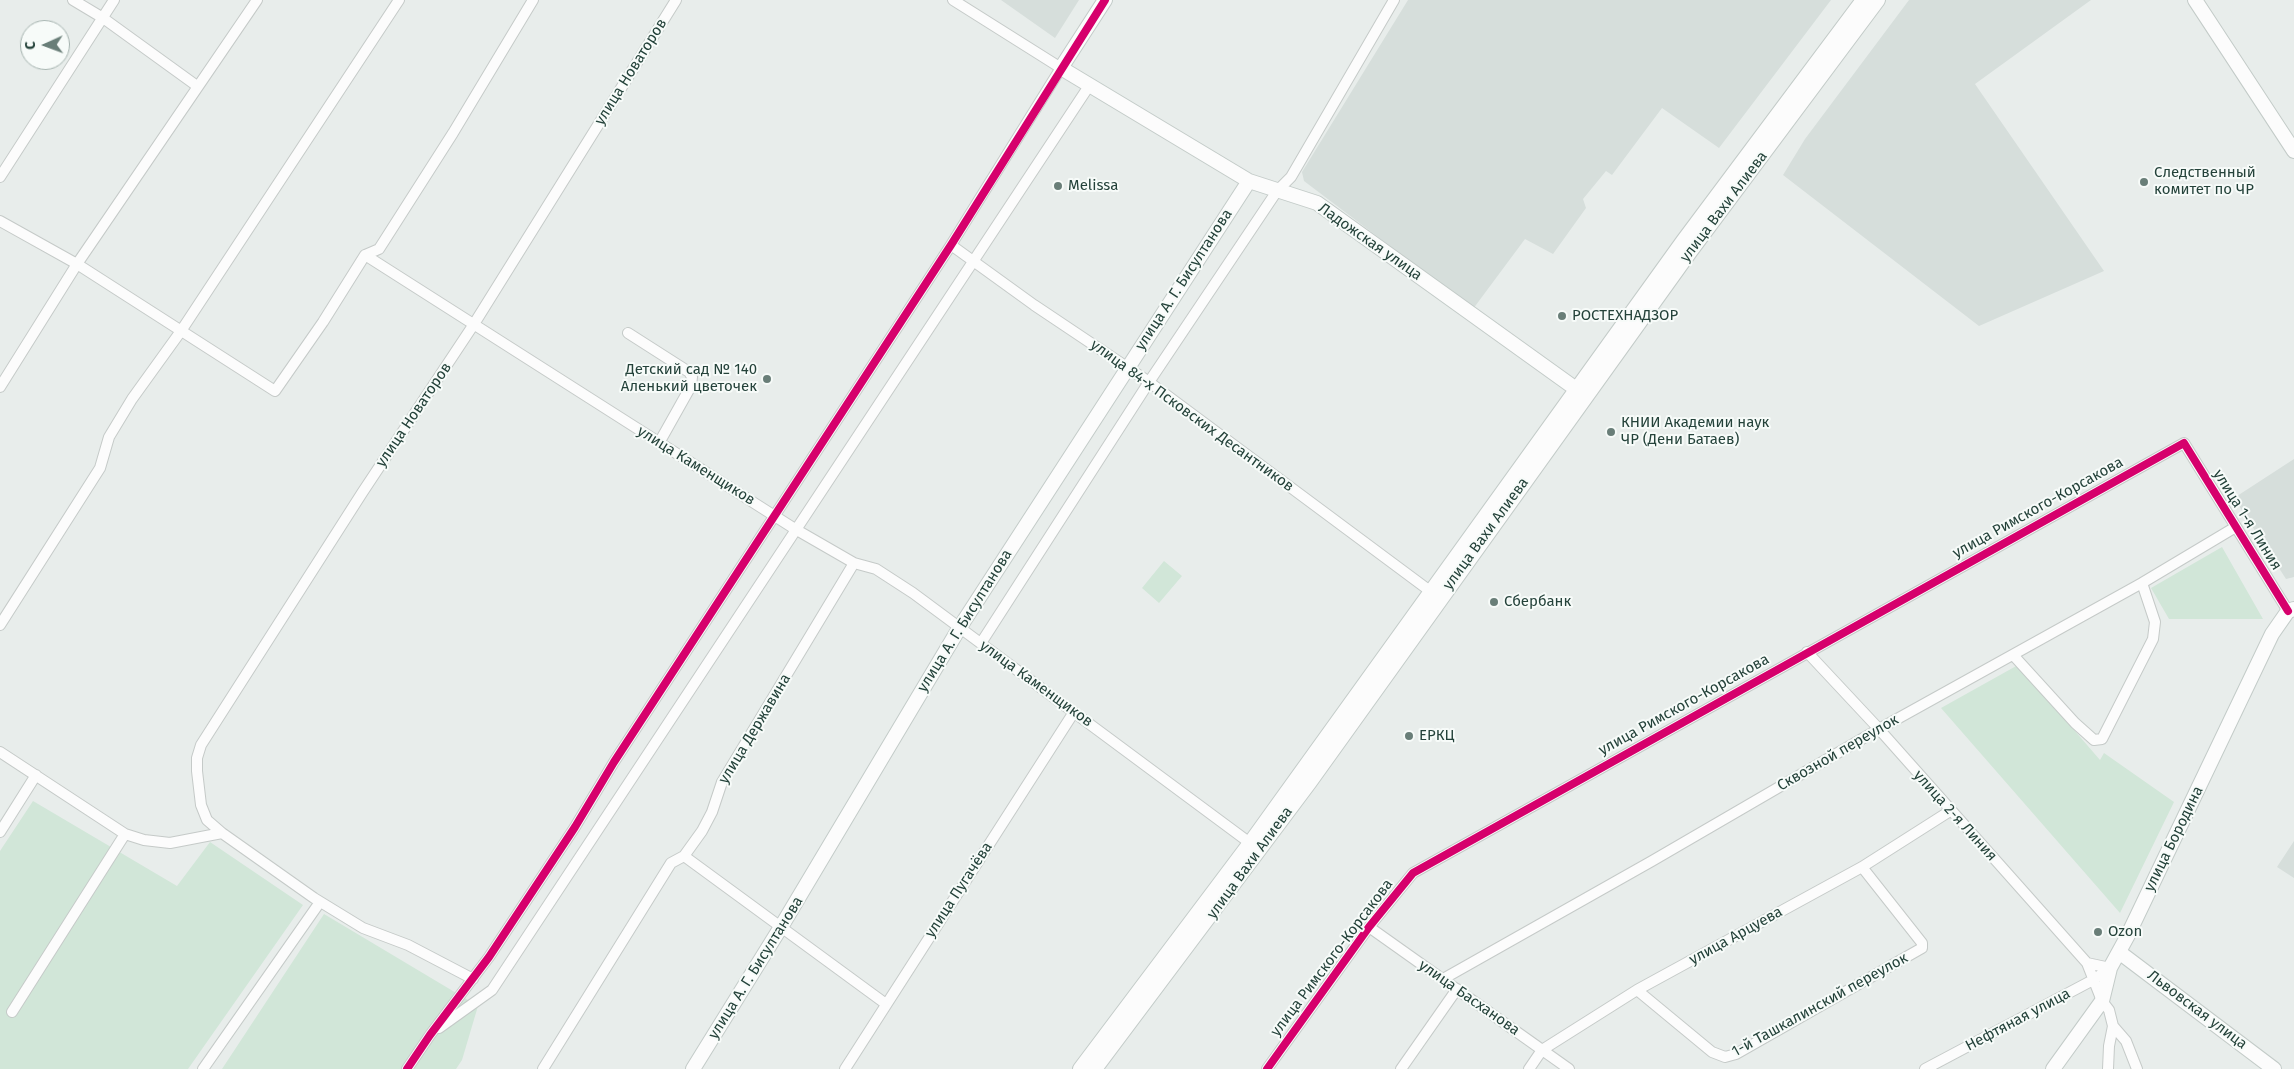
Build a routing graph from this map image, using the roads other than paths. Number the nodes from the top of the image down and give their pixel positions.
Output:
1 (73, 0) edge
2 (114, 0) edge
3 (257, 0) edge
4 (399, 0) edge
5 (533, 0) edge
6 (676, 0) edge
7 (953, 0) edge
8 (1105, 0) edge
9 (1394, 0) edge
10 (1863, 0) edge
11 (1878, 0) edge
12 (2195, 0) edge
13 (103, 18) junction
14 (1062, 68) junction
15 (197, 86) junction
16 (1089, 86) junction
17 (2294, 151) edge
18 (0, 177) edge
19 (1249, 181) junction
20 (1277, 191) junction
21 (0, 221) edge
22 (951, 244) junction
23 (365, 254) junction
24 (973, 260) junction
25 (77, 264) junction
26 (474, 324) junction
27 (180, 331) junction
28 (628, 333) dead end
29 (1126, 367) junction
30 (1149, 382) junction
31 (0, 388) edge
32 (1581, 393) junction
33 (659, 443) junction
34 (2184, 443) joint
35 (774, 516) junction
36 (2234, 528) junction
37 (795, 530) junction
38 (854, 563) junction
39 (2142, 583) junction
40 (1430, 591) junction
41 (2291, 610) edge
42 (0, 625) edge
43 (960, 628) junction
44 (981, 643) junction
45 (1807, 652) junction
46 (2014, 656) junction
47 (1074, 712) junction
48 (1879, 729) junction
49 (0, 752) edge
50 (36, 775) junction
51 (1950, 811) junction
52 (0, 832) edge
53 (222, 833) junction
54 (125, 834) junction
55 (1254, 847) junction
56 (684, 856) junction
57 (1862, 867) junction
58 (320, 902) junction
59 (781, 927) junction
60 (1369, 927) junction
61 (2119, 952) junction
62 (2087, 963) junction
63 (2110, 968) junction
64 (473, 979) junction
65 (1443, 979) junction
66 (2093, 980) junction
67 (1457, 989) junction
68 (1637, 990) junction
69 (2102, 1001) junction
70 (886, 1004) junction
71 (12, 1012) dead end
72 (2113, 1026) junction
73 (430, 1035) junction
74 (1542, 1050) junction
75 (203, 1069) edge
76 (408, 1069) edge
77 (543, 1069) edge
78 (693, 1069) edge
79 (845, 1069) edge
80 (1080, 1069) edge
81 (1095, 1069) edge
82 (1267, 1069) edge
83 (1401, 1069) edge
84 (1529, 1069) edge
85 (1569, 1069) edge
86 (1925, 1069) edge
87 (2053, 1069) edge
88 (2108, 1069) edge
89 (2137, 1069) edge
90 (2274, 1069) edge

1 - 13 street
2 - 13 street
3 - 15 street
4 - 27 street
5 - 23 street
6 - 26 street, улица Новаторов
7 - 14 street
8 - 14 main road
9 - 20 street, улица А. Г. Бисултанова
10 - 32 main road, улица Вахи Алиева
11 - 32 main road, улица Вахи Алиева
12 - 17 main road
13 - 15 street
13 - 18 street
14 - 16 main road, Ладожская улица
14 - 22 street
15 - 25 street
16 - 19 main road, Ладожская улица
16 - 24 street
19 - 20 main road, Ладожская улица
19 - 29 main road, улица А. Г. Бисултанова
20 - 30 street, улица А. Г. Бисултанова
20 - 32 main road, Ладожская улица
21 - 25 street
22 - 24 street, улица 84-х Псковских Десантников
22 - 35 street
23 - 26 street, улица Каменщиков
23 - 27 street
24 - 29 street, улица 84-х Псковских Десантников
24 - 37 street
25 - 27 street
25 - 31 street
26 - 33 street, улица Каменщиков
26 - 53 street, улица Новаторов
27 - 42 street
28 - 33 street
29 - 30 street, улица 84-х Псковских Десантников
29 - 43 main road, улица А. Г. Бисултанова
30 - 40 street, улица 84-х Псковских Десантников
30 - 44 street, улица А. Г. Бисултанова
32 - 40 main road, улица Вахи Алиева
32 - 55 main road, улица Вахи Алиева
33 - 35 street, улица Каменщиков
34 - 36 street, улица 1-я Линия
34 - 45 street, улица Римского-Корсакова
35 - 37 street, улица Каменщиков
35 - 64 street
36 - 39 street, Сквозной переулок
36 - 41 street, улица 1-я Линия
37 - 38 street, улица Каменщиков
37 - 73 street
38 - 43 street, улица Каменщиков
38 - 56 street, улица Державина
39 - 46 street, Сквозной переулок
39 - 46 street
40 - 55 main road, улица Вахи Алиева
41 - 61 main road, улица Бородина
43 - 44 street, улица Каменщиков
43 - 59 main road, улица А. Г. Бисултанова
44 - 47 street, улица Каменщиков
45 - 48 street, улица 2-я Линия
45 - 60 street, улица Римского-Корсакова
46 - 48 street, Сквозной переулок
47 - 55 street, улица Каменщиков
47 - 70 street, улица Пугачёва
48 - 51 street, улица 2-я Линия
48 - 65 street, Сквозной переулок
49 - 50 street
50 - 52 street
50 - 54 street
51 - 57 street, улица Арцуева
51 - 62 street, улица 2-я Линия
53 - 54 street
53 - 58 street, улица Новаторов
54 - 71 street
55 - 80 main road, улица Вахи Алиева
55 - 81 main road, улица Вахи Алиева
56 - 59 street
56 - 77 street, улица Державина
57 - 68 street, улица Арцуева
57 - 68 street, 1-й Ташкалинский переулок
58 - 64 street, улица Новаторов
58 - 75 street
59 - 70 street
59 - 78 main road, улица А. Г. Бисултанова
60 - 65 street, улица Басханова
60 - 82 street, улица Римского-Корсакова
61 - 63 main road, улица Бородина
61 - 90 main road, Львовская улица
62 - 63 street
62 - 66 street
63 - 66 street, Нефтяная улица
63 - 69 main road, улица Бородина
64 - 73 street
65 - 67 street, улица Басханова
66 - 69 street
66 - 86 street, Нефтяная улица
67 - 74 street, улица Басханова
67 - 83 street
68 - 74 street, улица Арцуева
69 - 72 street
69 - 87 main road, улица Бородина
70 - 79 street, улица Пугачёва
72 - 88 street
72 - 89 street
73 - 76 street
74 - 84 street, улица Арцуева
74 - 85 street, улица Басханова

